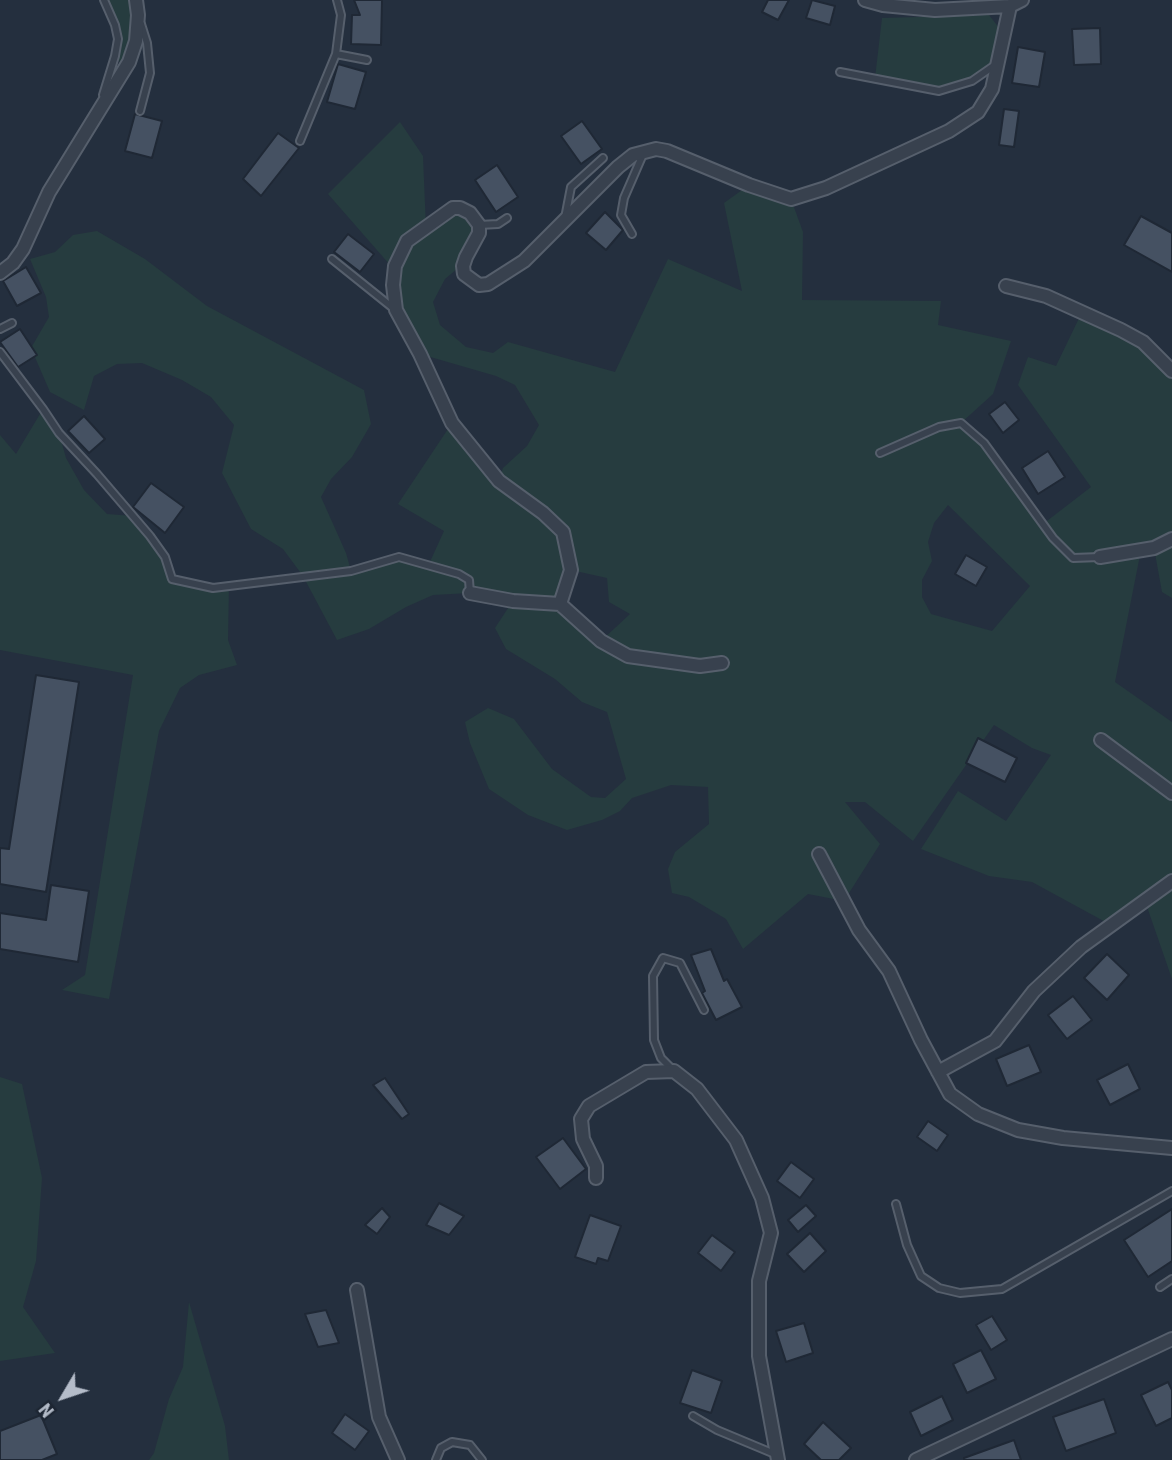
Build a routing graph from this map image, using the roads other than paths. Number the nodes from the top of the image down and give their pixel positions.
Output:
1 (104, 0) edge
2 (135, 0) edge
3 (337, 0) edge
4 (865, 0) edge
5 (1022, 0) edge
6 (1010, 6) junction
7 (138, 15) junction
8 (336, 54) junction
9 (367, 60) dead end
10 (997, 64) junction
11 (840, 72) dead end
12 (140, 111) dead end
13 (97, 113) junction
14 (300, 141) dead end
15 (645, 151) junction
16 (603, 158) dead end
17 (507, 218) dead end
18 (564, 223) junction
19 (480, 225) junction
20 (632, 234) dead end
21 (332, 259) dead end
22 (0, 273) edge
23 (1006, 285) dead end
24 (396, 310) junction
25 (12, 323) dead end
26 (0, 329) edge
27 (0, 352) edge
28 (1172, 371) edge
29 (880, 453) dead end
30 (1172, 539) edge
31 (1100, 557) joint
32 (470, 593) joint
33 (560, 604) junction
34 (722, 663) dead end
35 (1101, 740) dead end
36 (1172, 793) edge
37 (819, 854) dead end
38 (1172, 881) edge
39 (704, 1010) dead end
40 (674, 1071) junction
41 (938, 1072) junction
42 (1172, 1148) edge
43 (596, 1178) dead end
44 (1172, 1191) edge
45 (896, 1205) dead end
46 (1172, 1279) edge
47 (1160, 1287) dead end
48 (357, 1290) dead end
49 (1172, 1339) edge
50 (694, 1416) dead end
51 (778, 1457) edge
52 (398, 1460) edge
53 (436, 1460) edge
54 (482, 1460) edge
55 (916, 1460) edge

1 - 13 lane
2 - 7 street
3 - 8 lane
4 - 6 street
5 - 6 street
6 - 10 street
7 - 12 lane
7 - 13 street
8 - 9 lane
8 - 14 lane
10 - 11 lane
10 - 15 street
13 - 22 street
15 - 18 street
15 - 20 lane
16 - 18 lane
17 - 19 lane
18 - 19 street
19 - 24 street
21 - 24 lane
23 - 28 street
24 - 33 street
25 - 26 lane
27 - 32 lane
29 - 31 lane
30 - 31 street
32 - 33 street
33 - 34 street
35 - 36 street
37 - 41 street
38 - 41 street
39 - 40 lane
40 - 43 street
40 - 51 street
41 - 42 street
44 - 45 lane
46 - 47 lane
48 - 52 street
49 - 55 street
50 - 51 lane
53 - 54 lane

